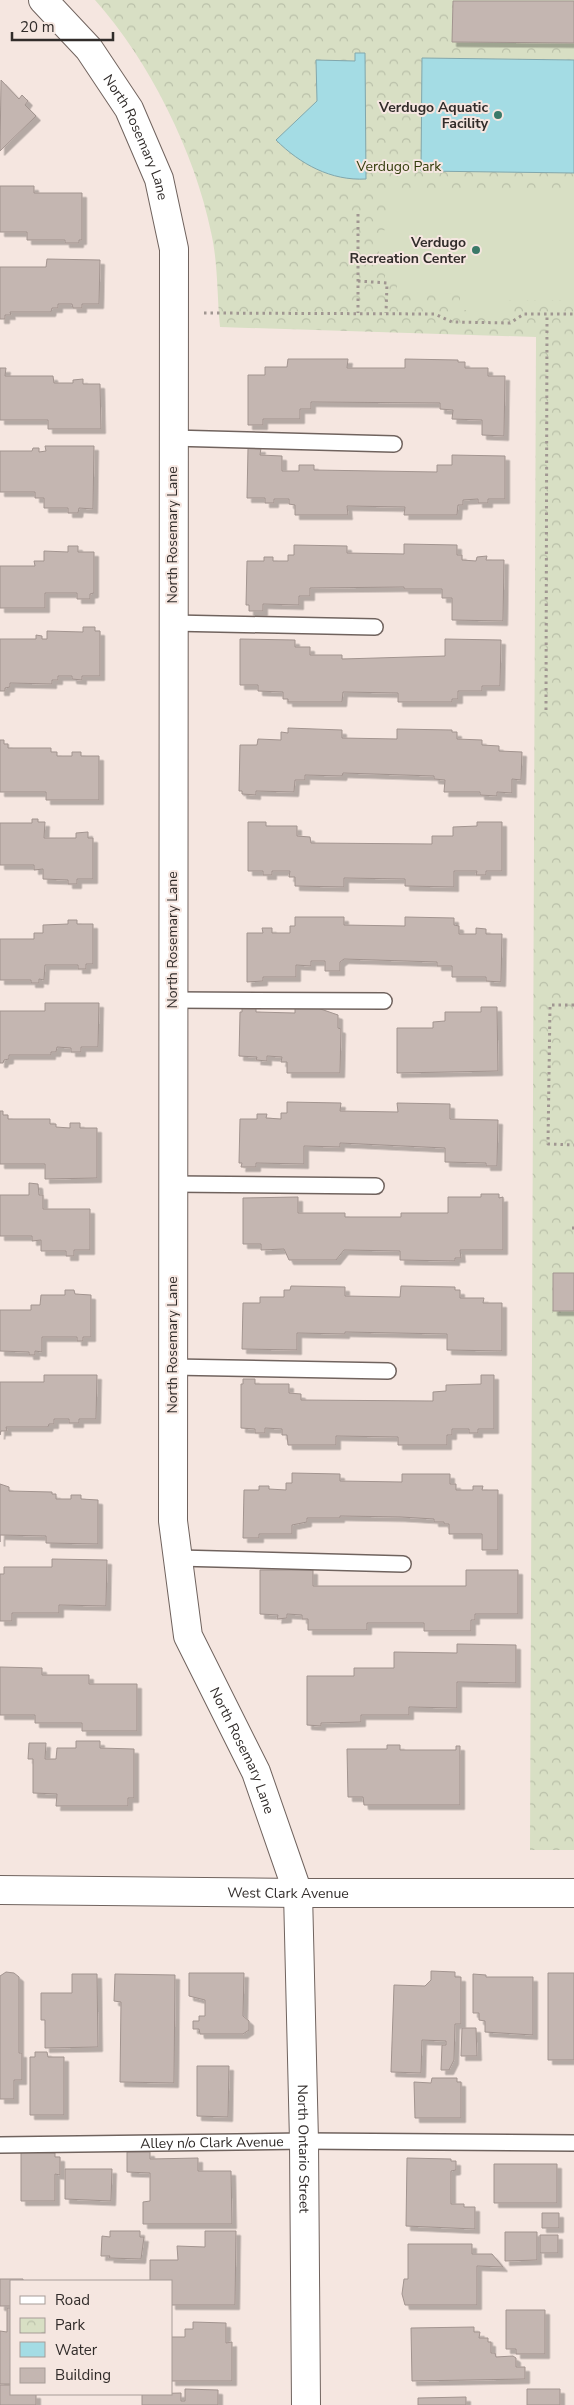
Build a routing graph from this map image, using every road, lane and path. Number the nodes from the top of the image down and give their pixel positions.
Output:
1 (43, 0) edge
2 (358, 214) dead end
3 (358, 281) junction
4 (173, 312) junction
5 (358, 313) junction
6 (386, 314) junction
7 (547, 314) junction
8 (574, 314) edge
9 (172, 438) junction
10 (394, 444) dead end
11 (172, 623) junction
12 (376, 627) dead end
13 (546, 710) dead end
14 (172, 1000) junction
15 (384, 1001) dead end
16 (574, 1005) edge
17 (574, 1144) edge
18 (172, 1184) junction
19 (376, 1186) dead end
20 (172, 1367) junction
21 (388, 1371) dead end
22 (178, 1558) junction
23 (403, 1564) dead end
24 (0, 1890) edge
25 (298, 1893) junction
26 (574, 1893) edge
27 (304, 2141) junction
28 (574, 2143) edge
29 (0, 2145) edge
30 (306, 2405) edge

1 - 4 street, North Rosemary Lane
2 - 3 path
3 - 5 path
3 - 6 path
4 - 5 path
4 - 9 street, North Rosemary Lane
5 - 6 path
6 - 7 path
7 - 8 path
7 - 13 path
9 - 10 lane
9 - 11 street, North Rosemary Lane
11 - 12 lane
11 - 14 street, North Rosemary Lane
14 - 15 lane
14 - 18 street, North Rosemary Lane
16 - 17 path
18 - 19 lane
18 - 20 street, North Rosemary Lane
20 - 21 lane
20 - 22 street, North Rosemary Lane
22 - 23 lane
22 - 25 street, North Rosemary Lane
24 - 25 street, West Clark Avenue
25 - 26 street, West Clark Avenue
25 - 27 street, North Ontario Street
27 - 28 lane, Alley n/o Clark Avenue
27 - 29 lane, Alley n/o Clark Avenue
27 - 30 street, North Ontario Street

